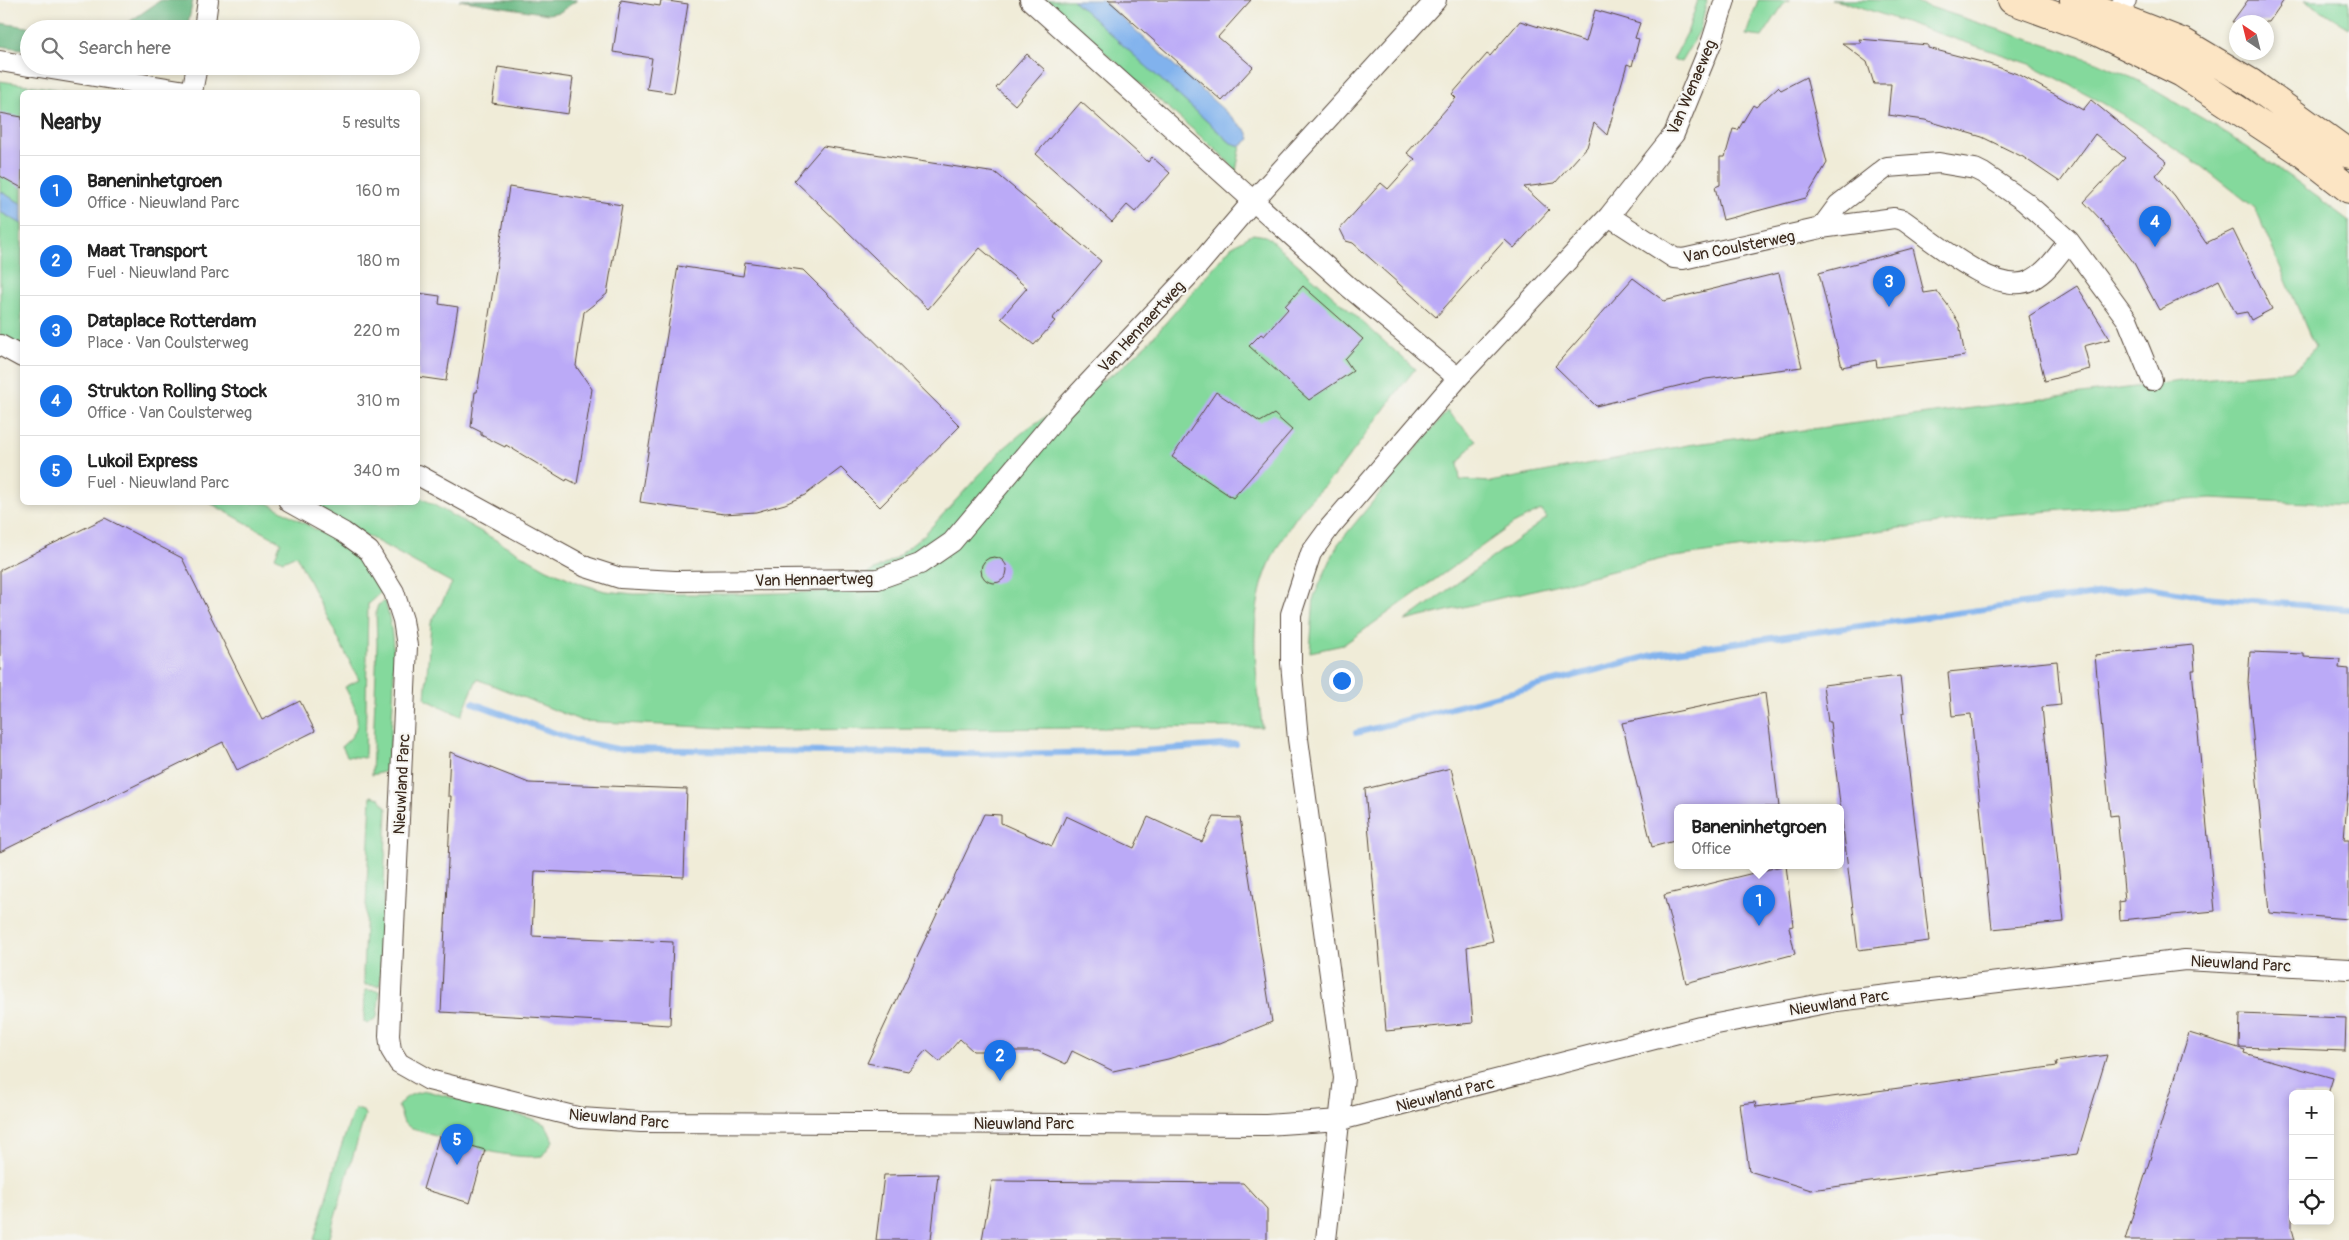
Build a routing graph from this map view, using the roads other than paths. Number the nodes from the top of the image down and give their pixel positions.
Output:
1 (208, 0) edge
2 (1030, 0) edge
3 (1436, 0) edge
4 (1725, 0) edge
5 (2012, 0) edge
6 (2074, 0) edge
7 (205, 20) edge
8 (2112, 22) edge
9 (0, 61) edge
10 (20, 64) edge
11 (87, 75) edge
12 (195, 75) edge
13 (180, 90) edge
14 (192, 90) edge
15 (2346, 145) edge
16 (2313, 160) junction
17 (2349, 189) edge
18 (1253, 201) junction
19 (1609, 216) junction
20 (1821, 228) junction
21 (2069, 241) junction
22 (0, 345) edge
23 (20, 356) edge
24 (1458, 378) junction
25 (2152, 380) dead end
26 (420, 476) edge
27 (294, 505) edge
28 (2349, 969) edge
29 (1340, 1120) junction
30 (1326, 1240) edge

1 - 7 street
2 - 18 street
3 - 18 street, Van Hennaertweg
4 - 19 street, Van Wenaeweg
5 - 8 main road
6 - 8 main road
8 - 15 main road
8 - 16 main road
9 - 10 street
11 - 13 street
12 - 14 street
15 - 16 street
16 - 17 main road
18 - 24 street
18 - 26 street, Van Hennaertweg
19 - 20 street, Van Coulsterweg
19 - 24 street, Van Wenaeweg
20 - 21 street, Van Coulsterweg
20 - 21 street
21 - 25 street
22 - 23 street
24 - 29 street, Van Wenaeweg
27 - 29 street, Nieuwland Parc
28 - 29 street, Nieuwland Parc
29 - 30 street

